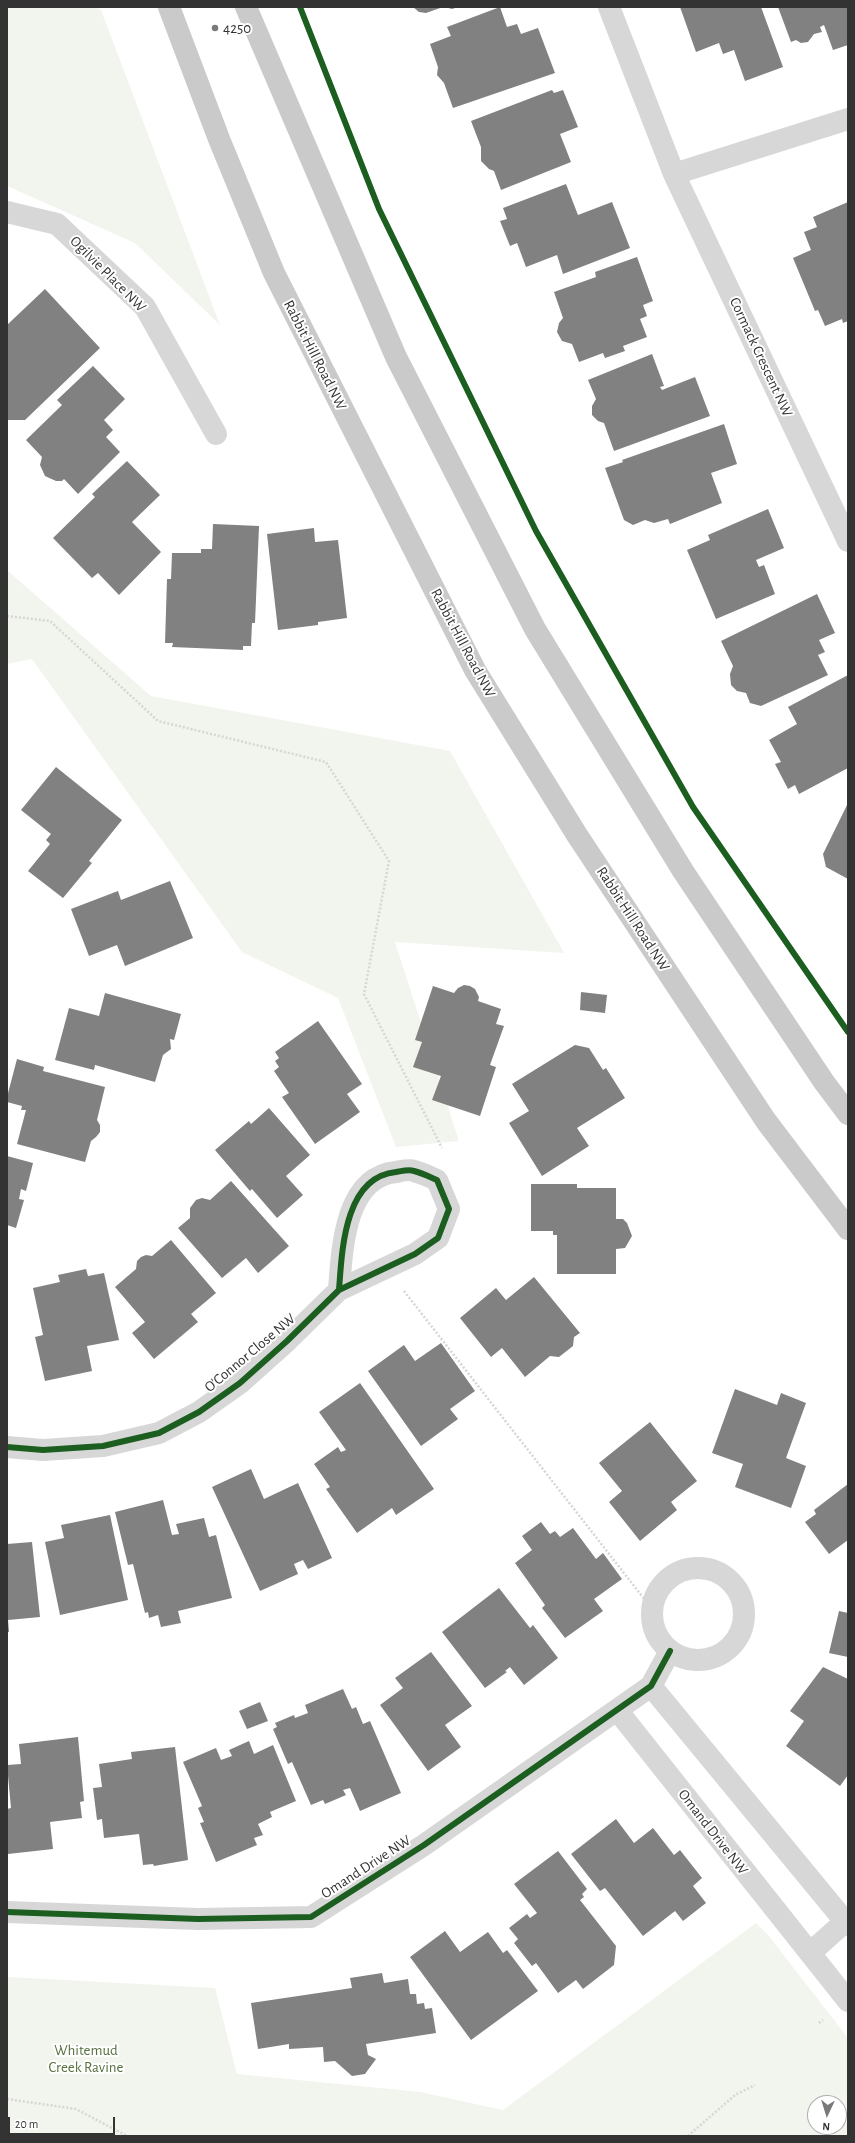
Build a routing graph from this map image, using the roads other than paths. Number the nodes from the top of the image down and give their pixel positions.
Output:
1 (169, 7) edge
2 (246, 7) edge
3 (609, 7) edge
4 (848, 119) edge
5 (674, 174) junction
6 (7, 212) edge
7 (216, 434) dead end
8 (848, 540) edge
9 (848, 1114) edge
10 (848, 1229) edge
11 (338, 1290) junction
12 (7, 1447) edge
13 (670, 1651) junction
14 (651, 1686) junction
15 (617, 1710) junction
16 (7, 1912) edge
17 (847, 1922) edge
18 (810, 1953) junction
19 (848, 2001) edge

1 - 10 main road, Rabbit Hill Road NW
2 - 9 main road
3 - 5 street, Cormack Crescent NW
4 - 5 street
5 - 8 street, Cormack Crescent NW
6 - 7 street, Ogilvie Place NW
11 - 11 street, O'Connor Close NW
11 - 12 street, O'Connor Close NW
13 - 13 street
13 - 14 street, Omand Drive NW
14 - 15 street, Omand Drive NW
14 - 17 street
15 - 16 street, Omand Drive NW
15 - 18 street, Omand Drive NW
17 - 18 street
18 - 19 street, Omand Drive NW

